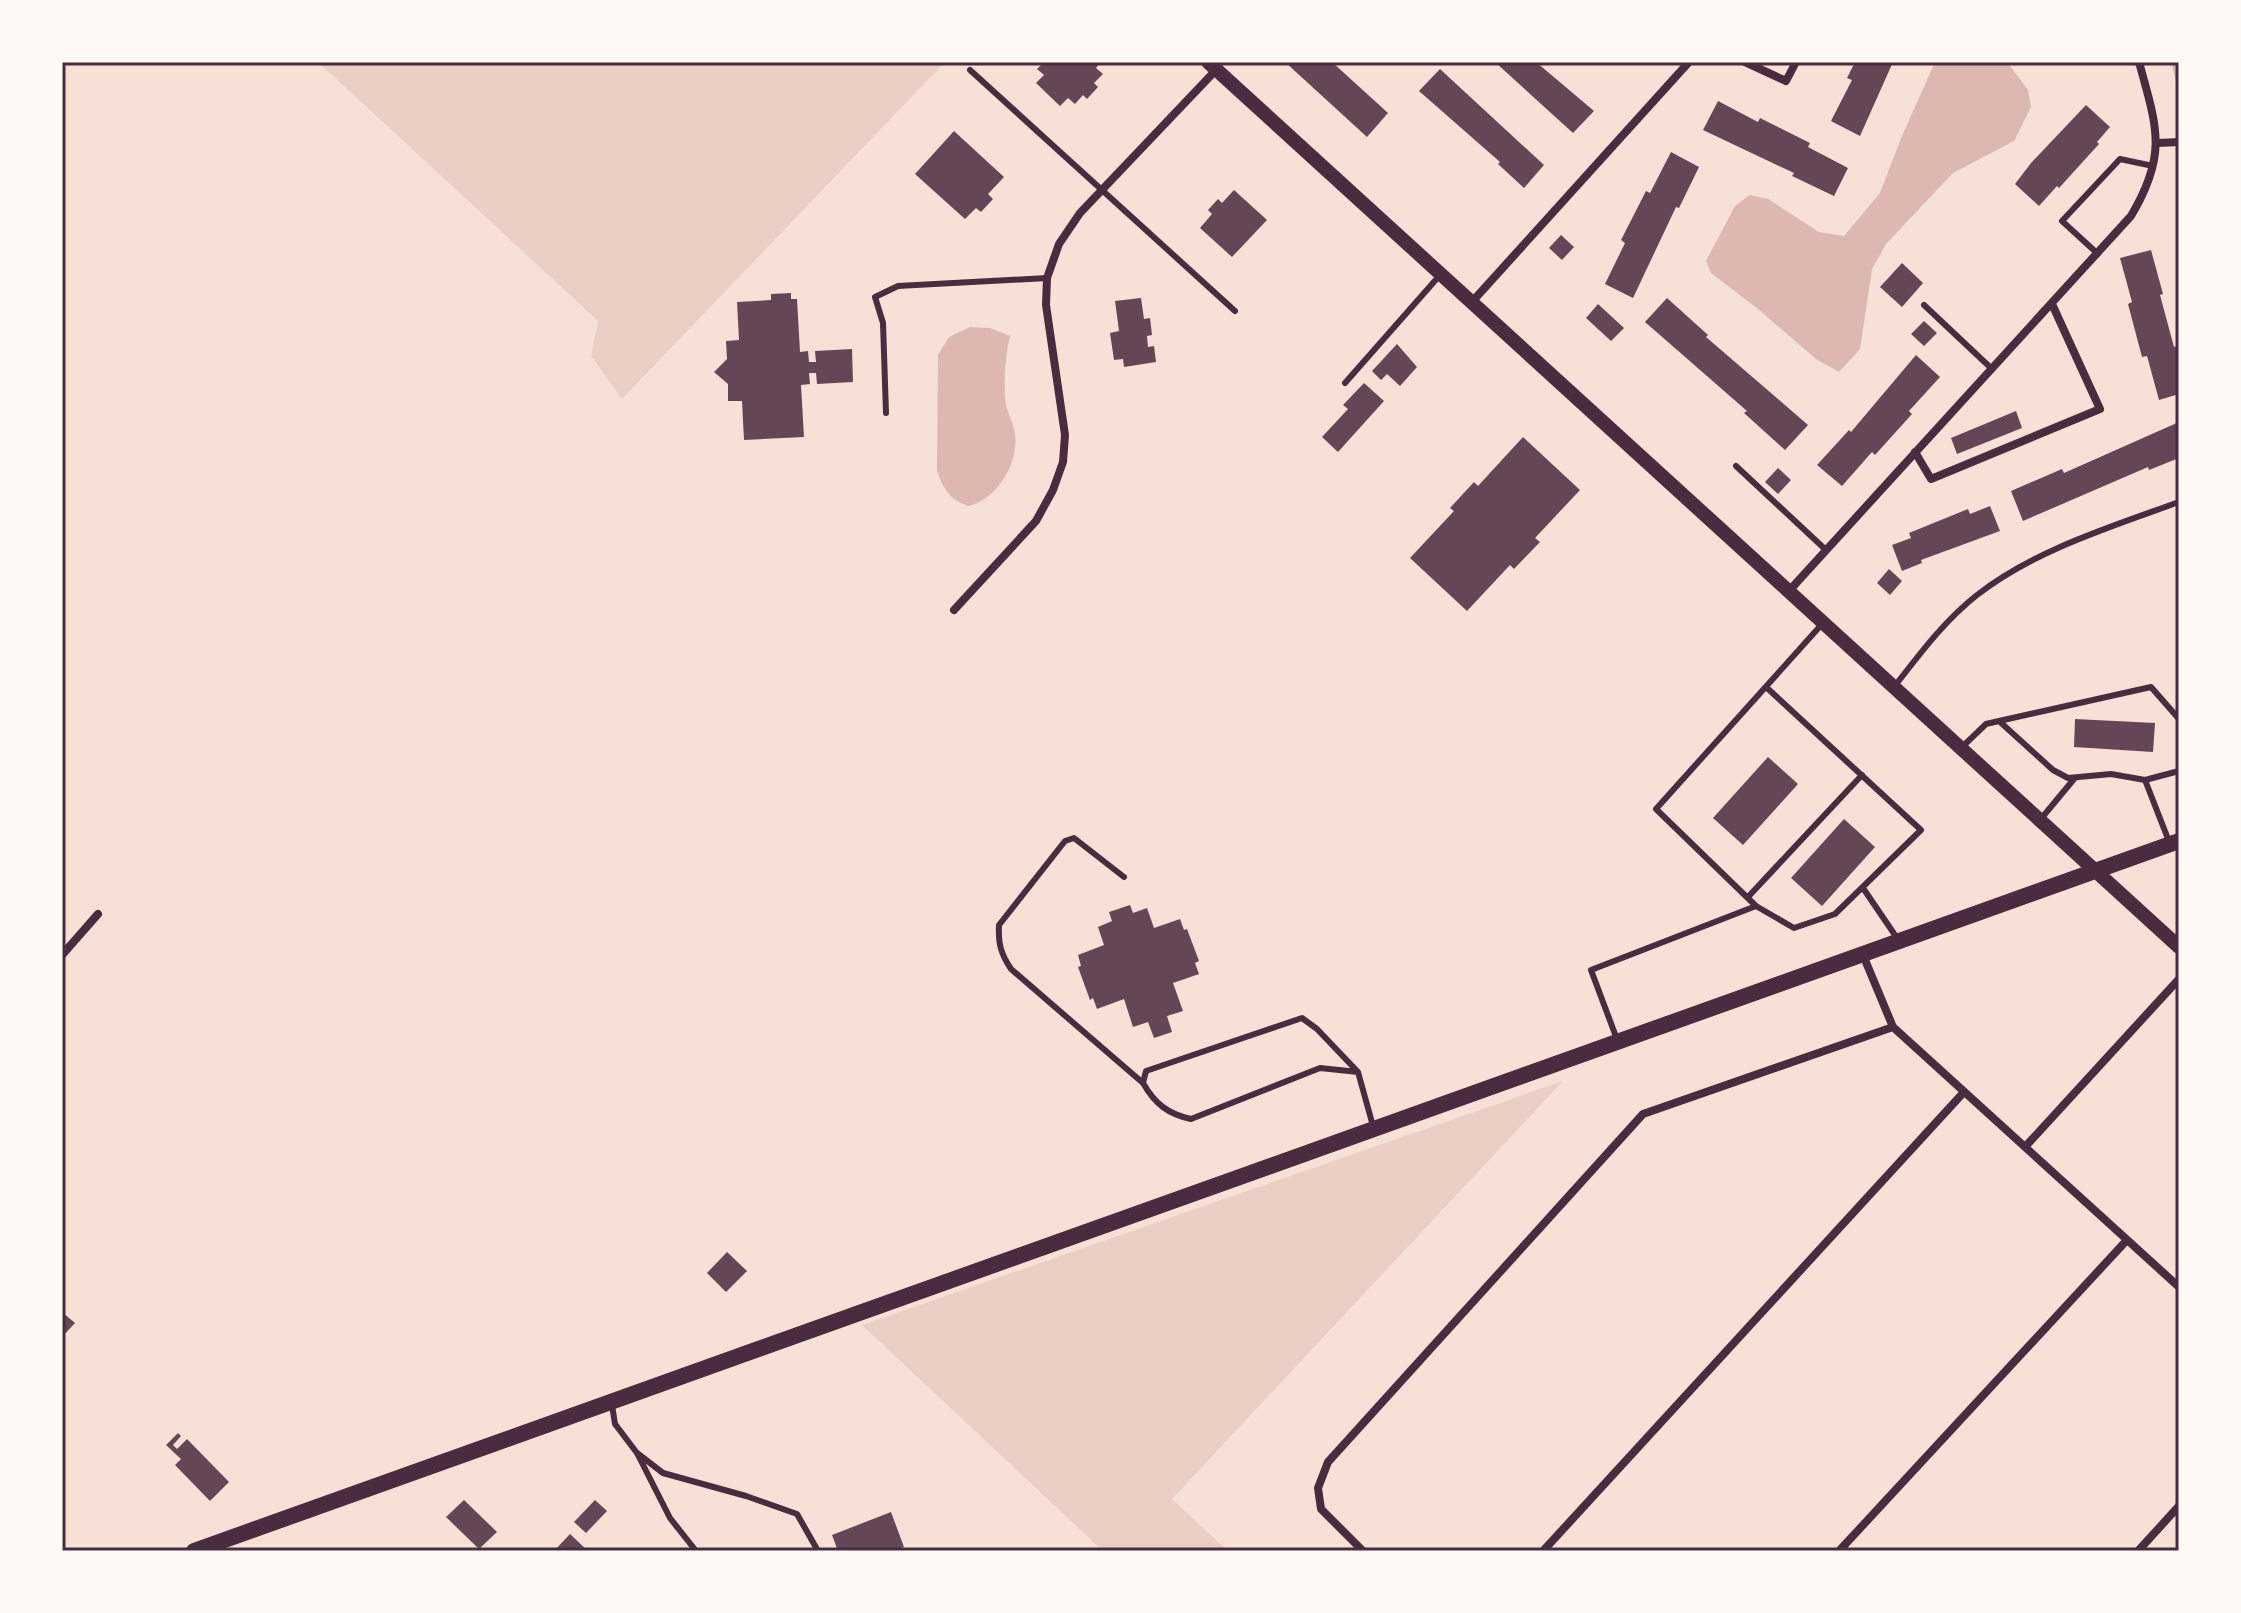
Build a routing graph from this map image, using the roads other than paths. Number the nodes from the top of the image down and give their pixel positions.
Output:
1 (1689, 62) edge
2 (1745, 62) edge
3 (1796, 62) edge
4 (2139, 62) edge
5 (1212, 66) edge
6 (970, 70) dead end
7 (2179, 142) edge
8 (2158, 143) junction
9 (2153, 166) junction
10 (1101, 191) junction
11 (2098, 254) junction
12 (1441, 274) junction
13 (1047, 278) junction
14 (1471, 303) junction
15 (2052, 304) junction
16 (1924, 305) dead end
17 (1235, 311) dead end
18 (1992, 369) junction
19 (1345, 383) dead end
20 (886, 413) dead end
21 (1915, 452) junction
22 (1736, 466) dead end
23 (2179, 502) edge
24 (1826, 550) junction
25 (1788, 592) junction
26 (954, 610) dead end
27 (1823, 623) junction
28 (1766, 687) junction
29 (1894, 687) junction
30 (2179, 719) edge
31 (1999, 721) junction
32 (1961, 748) junction
33 (2179, 771) edge
34 (1862, 775) junction
35 (2074, 779) junction
36 (2145, 780) junction
37 (2040, 820) junction
38 (2175, 842) edge
39 (2097, 871) junction
40 (1124, 877) dead end
41 (1863, 888) junction
42 (1748, 897) junction
43 (1756, 906) junction
44 (98, 914) dead end
45 (1899, 942) junction
46 (2179, 947) edge
47 (62, 955) edge
48 (1863, 955) junction
49 (2179, 979) edge
50 (1893, 1027) junction
51 (1618, 1042) junction
52 (1358, 1072) junction
53 (1143, 1083) junction
54 (1964, 1092) junction
55 (1373, 1130) junction
56 (2025, 1147) junction
57 (2127, 1240) junction
58 (2179, 1287) edge
59 (611, 1402) junction
60 (637, 1453) junction
61 (2179, 1506) edge
62 (194, 1551) edge
63 (696, 1551) edge
64 (818, 1551) edge
65 (1363, 1551) edge
66 (1543, 1551) edge
67 (1839, 1551) edge
68 (2138, 1551) edge

1 - 14 street
2 - 3 street
4 - 8 street
5 - 10 street
5 - 12 street
6 - 10 lane
7 - 8 street
8 - 9 street
9 - 11 street
9 - 11 lane
10 - 13 street
10 - 17 lane
11 - 15 street
12 - 14 street
12 - 19 lane
13 - 20 lane
13 - 26 street
14 - 25 street
15 - 18 street
15 - 21 street
16 - 18 lane
18 - 21 street
21 - 24 street
22 - 24 lane
23 - 29 lane
24 - 25 street
25 - 27 street
27 - 28 lane
27 - 29 street
28 - 34 lane
28 - 42 lane
29 - 32 street
30 - 31 lane
31 - 32 lane
31 - 35 lane
32 - 37 street
33 - 36 lane
34 - 41 lane
34 - 42 lane
35 - 36 lane
35 - 37 lane
36 - 38 lane
37 - 39 street
38 - 39 main road
39 - 45 main road
39 - 46 street
40 - 53 lane
41 - 43 lane
41 - 45 lane
42 - 43 lane
43 - 51 lane
44 - 47 street
45 - 48 main road
48 - 50 street
48 - 51 main road
49 - 56 street
50 - 54 street
50 - 65 street
51 - 55 main road
52 - 53 lane
52 - 53 lane
52 - 55 lane
54 - 56 street
54 - 66 street
55 - 59 main road
56 - 57 street
57 - 58 street
57 - 67 street
59 - 60 lane
59 - 62 main road
60 - 63 lane
60 - 64 lane
61 - 68 street

